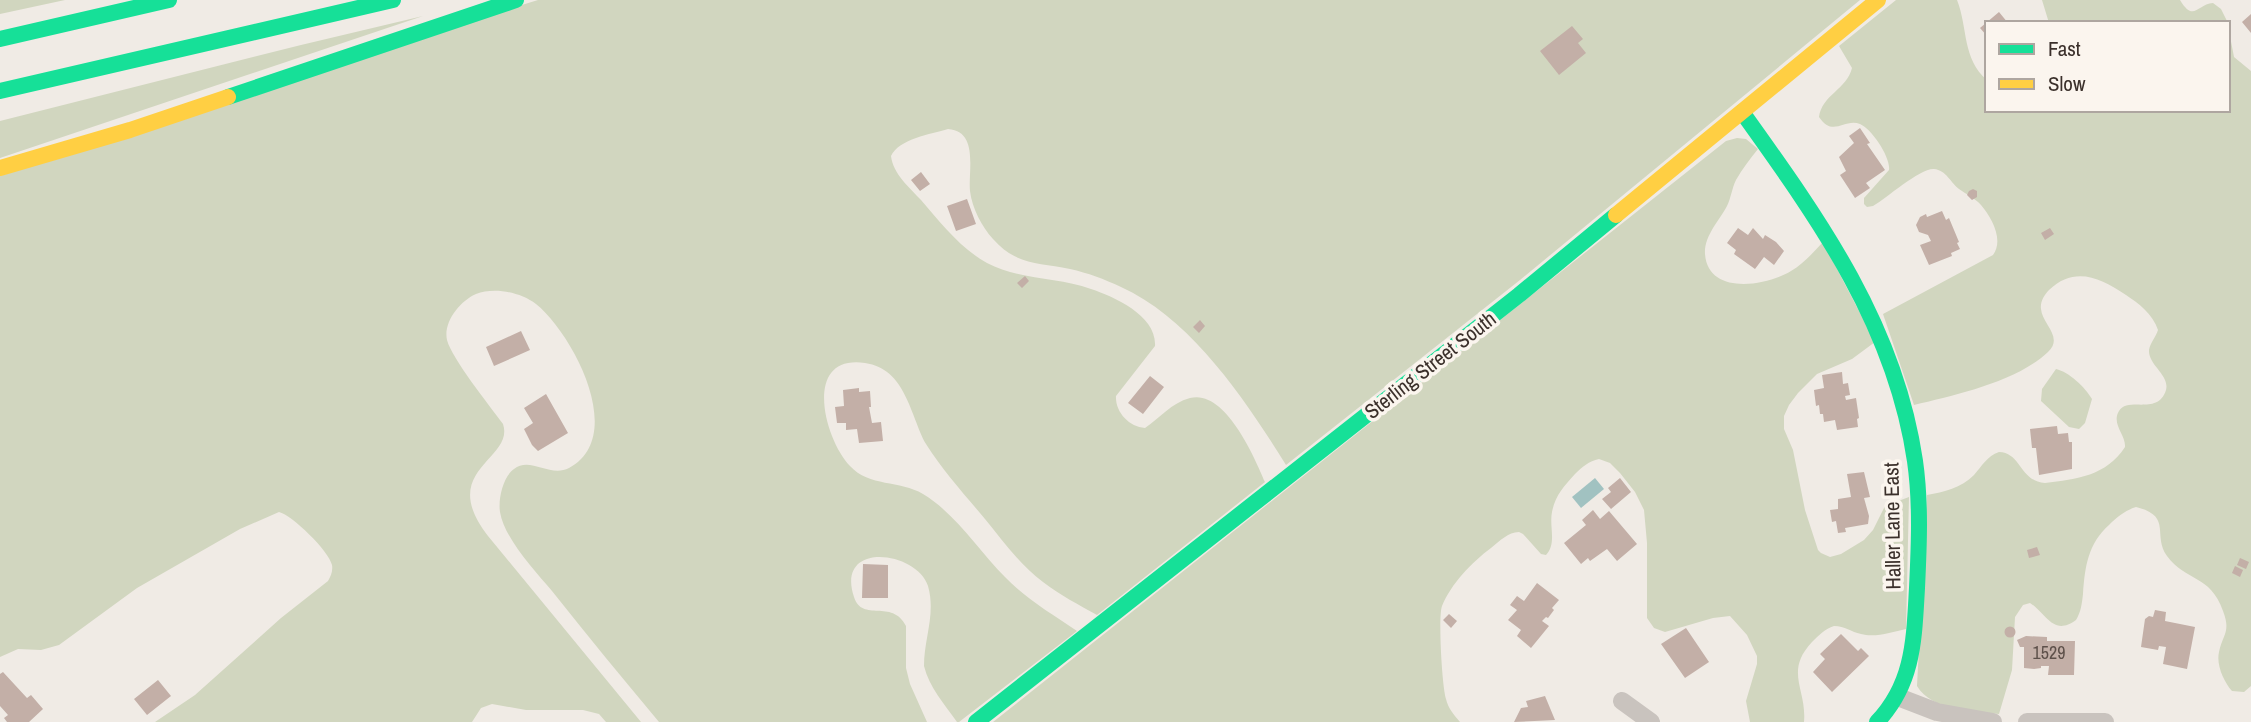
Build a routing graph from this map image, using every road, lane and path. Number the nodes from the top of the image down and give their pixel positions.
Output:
1 (169, 0) edge
2 (393, 0) edge
3 (516, 0) edge
4 (1878, 0) edge
5 (0, 40) edge
6 (84, 72) junction
7 (0, 91) edge
8 (0, 99) edge
9 (1742, 112) junction
10 (0, 168) edge
11 (1898, 697) junction
12 (1622, 701) dead end
13 (976, 722) edge
14 (1651, 722) edge
15 (1877, 722) edge
16 (1993, 722) edge
17 (2027, 722) edge
18 (2105, 722) edge

1 - 5 main road
2 - 6 main road
3 - 10 main road
4 - 9 main road, Sterling Street South
6 - 7 main road
6 - 8 main road
9 - 11 main road, Haller Lane East
9 - 13 main road, Sterling Street South
11 - 15 main road, Haller Lane East
11 - 16 street
12 - 14 street
17 - 18 street

